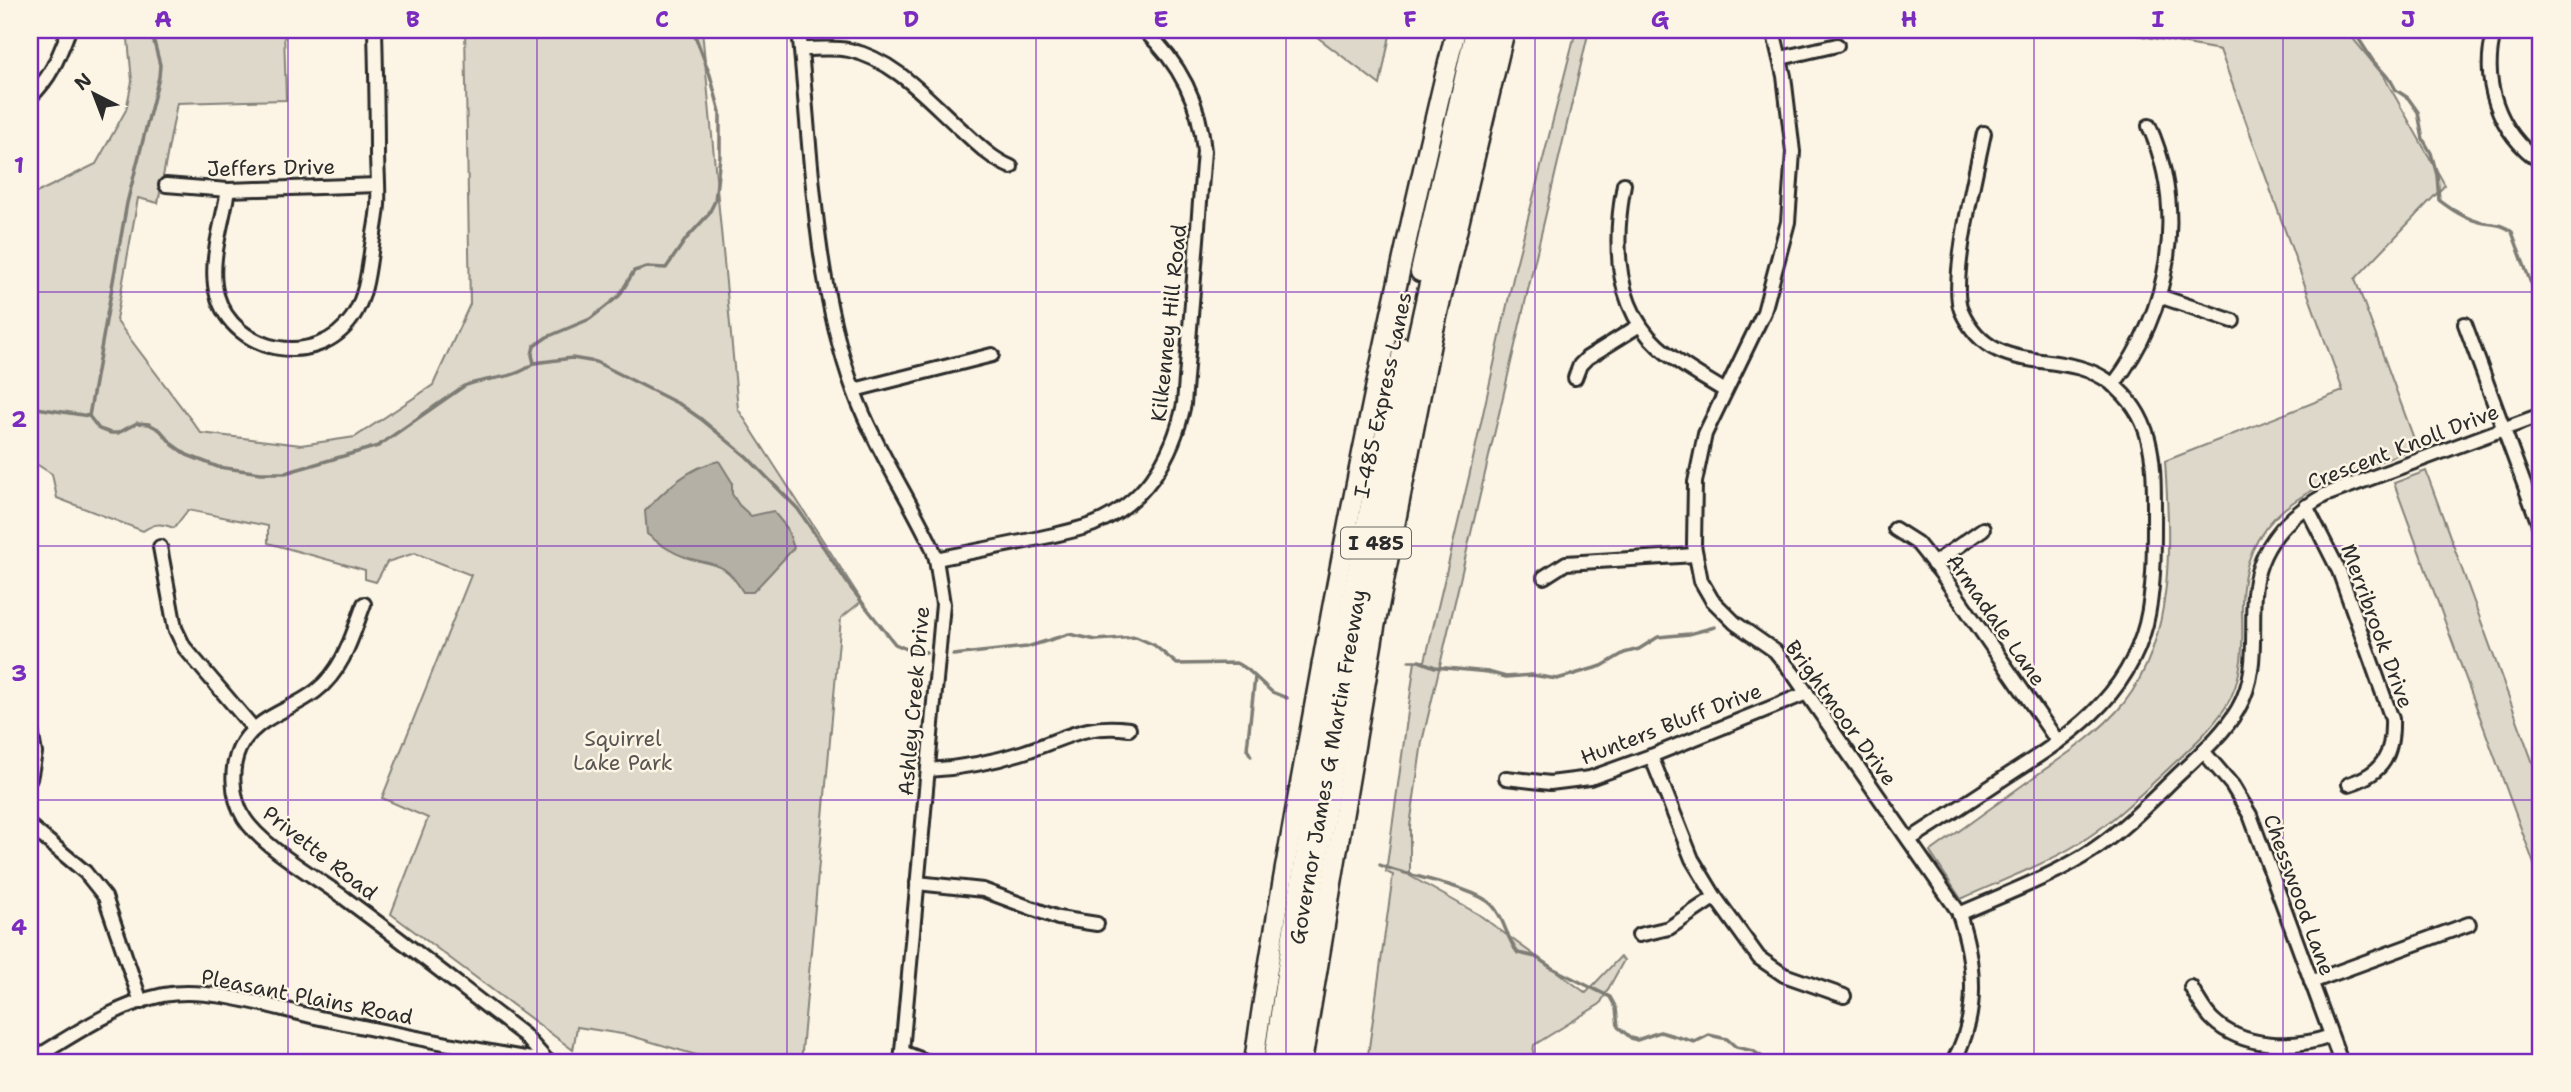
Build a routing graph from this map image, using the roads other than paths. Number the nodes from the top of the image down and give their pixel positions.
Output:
1 (69, 30) edge
2 (374, 30) edge
3 (799, 30) edge
4 (1144, 30) edge
5 (1455, 30) edge
6 (1475, 30) edge
7 (1490, 30) edge
8 (1505, 30) edge
9 (1773, 30) edge
10 (2495, 30) edge
11 (1837, 45) dead end
12 (801, 49) junction
13 (1781, 58) junction
14 (30, 97) edge
15 (2148, 126) dead end
16 (1984, 133) dead end
17 (2541, 162) edge
18 (1011, 167) dead end
19 (1624, 184) dead end
20 (378, 185) junction
21 (166, 186) dead end
22 (228, 190) junction
23 (2159, 296) junction
24 (2233, 321) dead end
25 (2465, 324) dead end
26 (1640, 325) junction
27 (992, 355) dead end
28 (1575, 378) dead end
29 (2113, 385) junction
30 (854, 390) junction
31 (1725, 391) junction
32 (2541, 415) edge
33 (2503, 428) junction
34 (2306, 506) junction
35 (1895, 529) dead end
36 (1983, 529) dead end
37 (2541, 530) edge
38 (160, 547) dead end
39 (1695, 555) junction
40 (936, 559) junction
41 (1933, 564) junction
42 (1544, 577) dead end
43 (364, 604) dead end
44 (1807, 693) junction
45 (30, 724) edge
46 (254, 729) junction
47 (1129, 729) dead end
48 (2058, 742) junction
49 (2203, 751) junction
50 (1651, 756) junction
51 (928, 770) junction
52 (1506, 778) dead end
53 (30, 779) edge
54 (2349, 784) dead end
55 (30, 826) edge
56 (1909, 840) junction
57 (917, 883) junction
58 (1715, 897) junction
59 (1959, 914) junction
60 (2469, 924) dead end
61 (1097, 925) dead end
62 (1639, 935) dead end
63 (2311, 982) junction
64 (2191, 987) dead end
65 (1844, 996) dead end
66 (141, 1002) junction
67 (2331, 1036) junction
68 (902, 1057) edge
69 (30, 1060) edge
70 (549, 1062) edge
71 (928, 1062) edge
72 (1254, 1062) edge
73 (1273, 1062) edge
74 (1286, 1062) edge
75 (1302, 1062) edge
76 (1953, 1062) edge
77 (2341, 1062) edge

1 - 14 street
2 - 20 street
3 - 12 street, Ashley Creek Drive
4 - 40 street, Kilkenney Hill Road
5 - 72 highway, Governor James G Martin Freeway / I 485
6 - 73 highway, I-485 Express Lanes / I 485
7 - 74 highway, I-485 Express Lanes / I 485
8 - 75 highway, Governor James G Martin Freeway / I 485
9 - 13 street, Brightmoor Drive
10 - 17 street
11 - 13 street
12 - 18 street
12 - 30 street, Ashley Creek Drive
13 - 31 street, Brightmoor Drive
15 - 23 street
16 - 29 street
19 - 26 street
20 - 22 street, Jeffers Drive
20 - 22 street
21 - 22 street, Jeffers Drive
23 - 24 street
23 - 29 street
25 - 33 street
26 - 28 street
26 - 31 street
27 - 30 street
29 - 48 street
30 - 40 street, Ashley Creek Drive
31 - 39 street, Brightmoor Drive
32 - 33 street, Crescent Knoll Drive
33 - 34 street, Crescent Knoll Drive
33 - 37 street
34 - 49 street, Crescent Knoll Drive
34 - 54 street, Merribrook Drive
35 - 41 street, Armadale Lane
36 - 41 street
38 - 46 street
39 - 42 street
39 - 44 street, Brightmoor Drive
40 - 51 street, Ashley Creek Drive
41 - 48 street, Armadale Lane
43 - 46 street, Privette Road
44 - 50 street, Hunters Bluff Drive
44 - 56 street, Brightmoor Drive
45 - 53 street
46 - 70 street, Privette Road
47 - 51 street
48 - 56 street
49 - 59 street, Crescent Knoll Drive
49 - 63 street, Chesswood Lane
50 - 52 street, Hunters Bluff Drive
50 - 58 street
51 - 57 street, Ashley Creek Drive
55 - 66 street
56 - 59 street, Brightmoor Drive
57 - 61 street
57 - 68 street, Ashley Creek Drive
58 - 62 street
58 - 65 street
59 - 76 street, Brightmoor Drive
60 - 63 street
63 - 67 street, Chesswood Lane
64 - 67 street
66 - 69 street, Pleasant Plains Road
66 - 70 street, Pleasant Plains Road
67 - 77 street, Chesswood Lane
68 - 71 street

